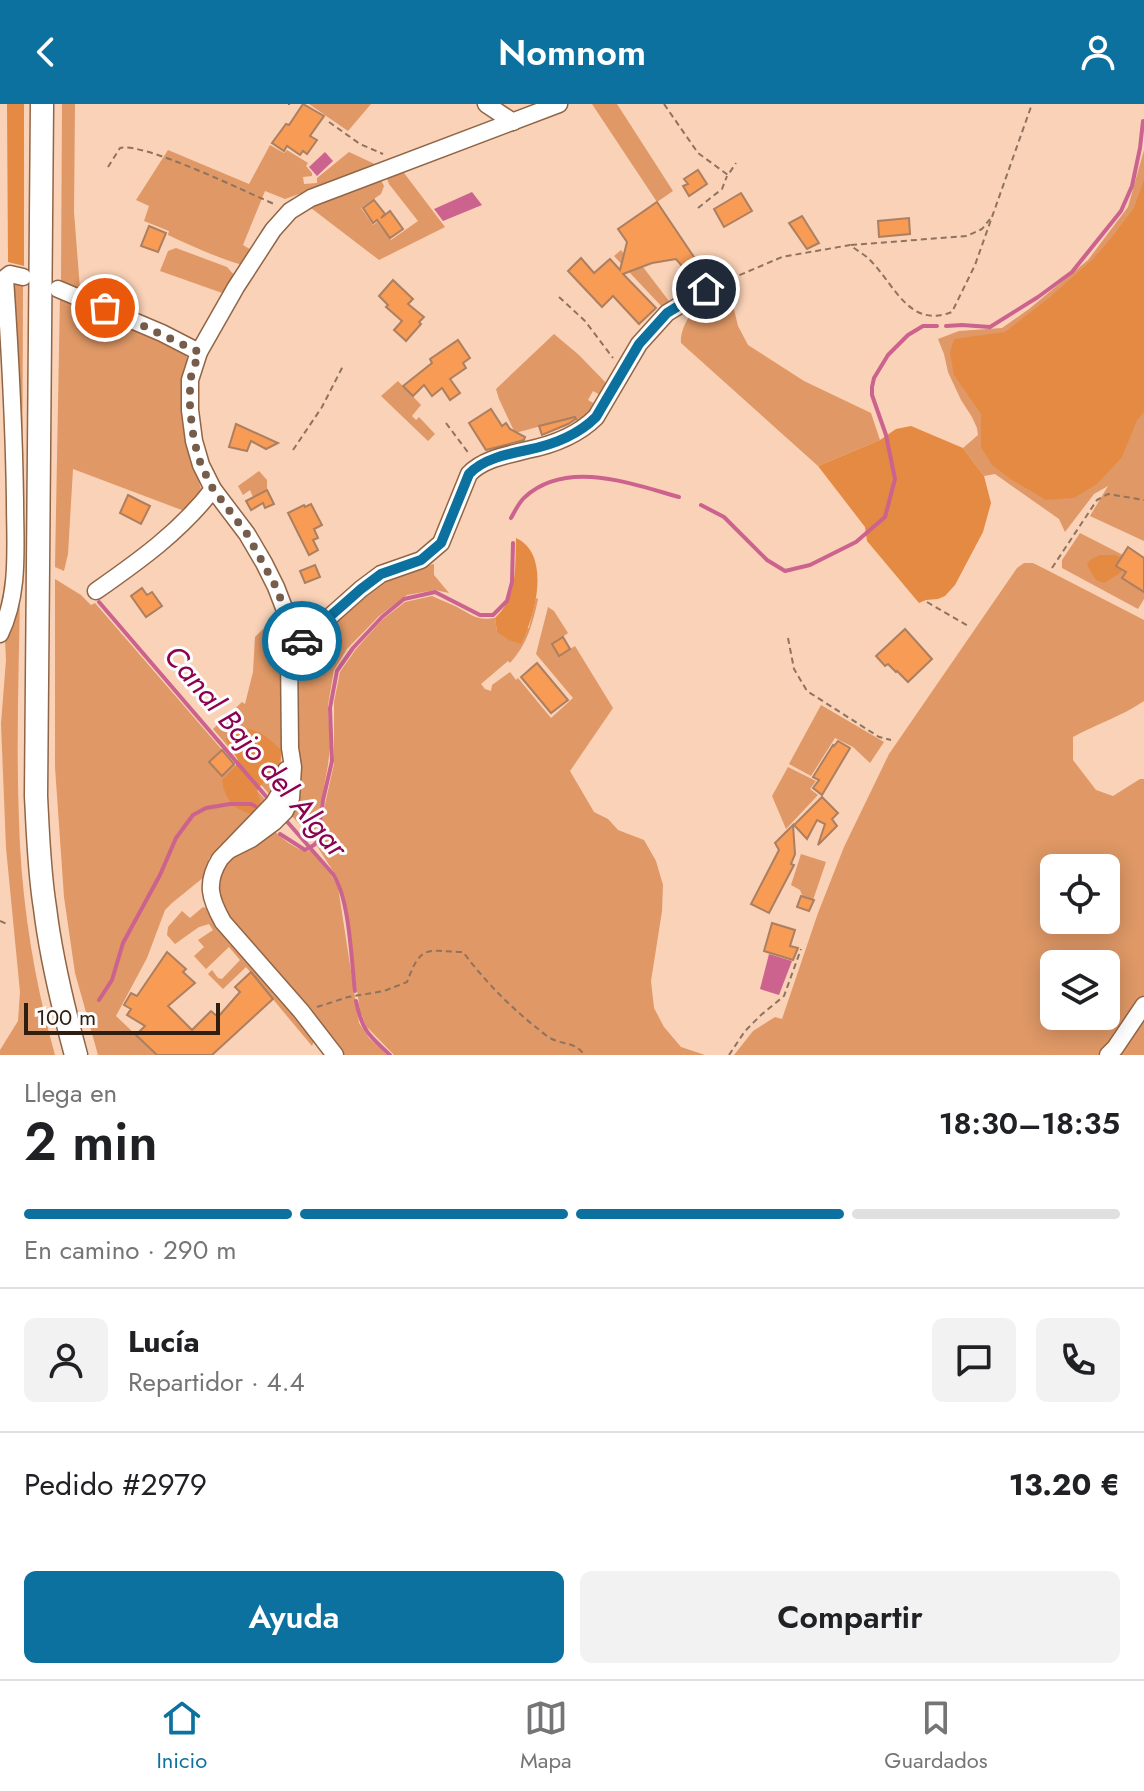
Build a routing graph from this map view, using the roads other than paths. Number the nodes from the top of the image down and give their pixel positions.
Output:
1 (42, 104) edge
2 (486, 104) edge
3 (559, 104) edge
4 (513, 122) junction
5 (23, 277) dead end
6 (58, 289) dead end
7 (706, 289) road end
8 (199, 352) junction
9 (213, 489) junction
10 (96, 591) dead end
11 (0, 634) edge
12 (289, 653) junction
13 (1144, 1005) edge
14 (76, 1055) edge
15 (335, 1055) edge
16 (1108, 1055) edge

1 - 14 highway
2 - 4 street
3 - 4 street
4 - 8 street
5 - 11 street
6 - 8 street
7 - 12 street
8 - 9 street
9 - 10 street
9 - 12 street
12 - 15 street
13 - 16 street

